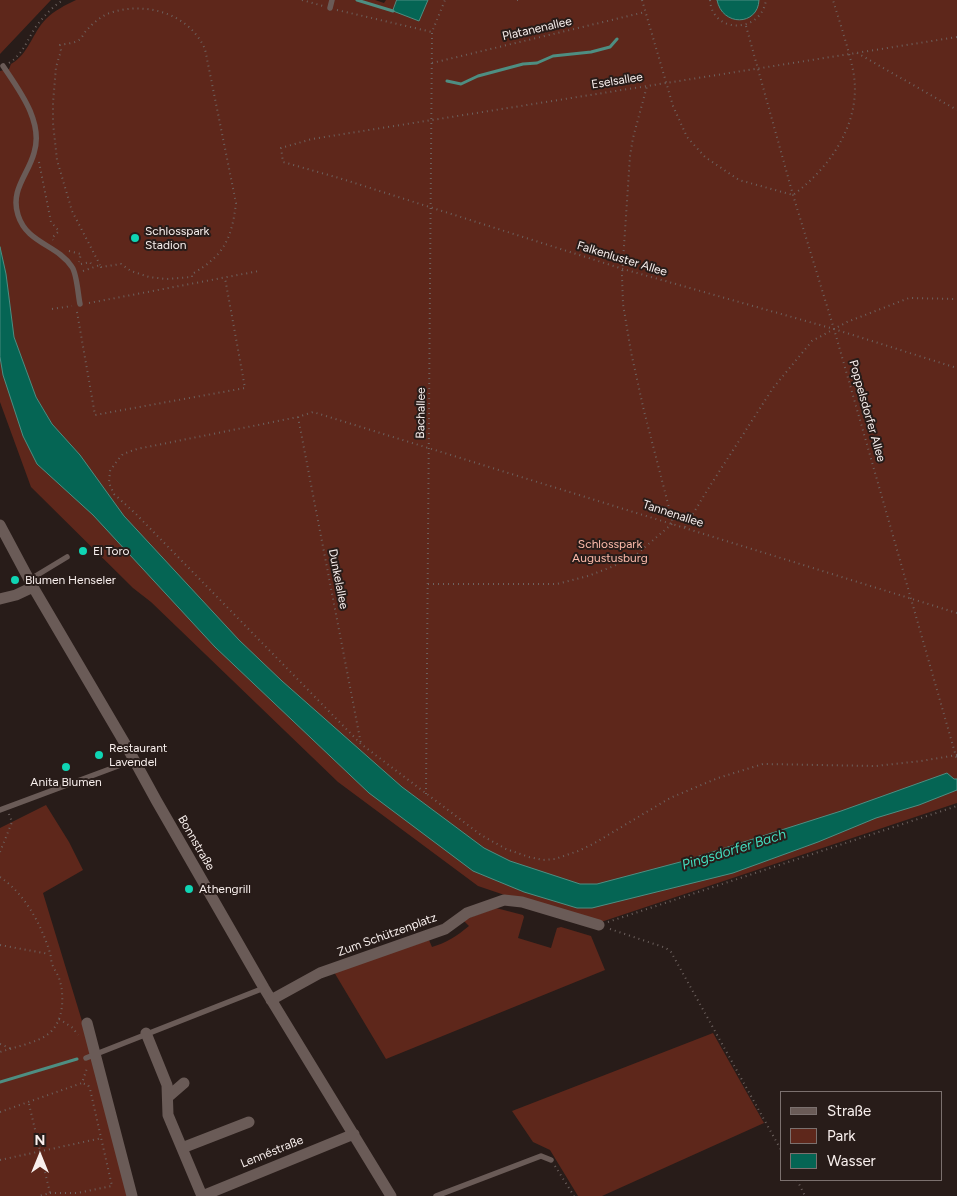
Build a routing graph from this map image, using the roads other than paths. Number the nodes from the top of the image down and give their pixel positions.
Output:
1 (332, 0) edge
2 (330, 8) road end
3 (3, 66) road end
4 (80, 304) road end
5 (0, 525) edge
6 (67, 557) dead end
7 (31, 584) junction
8 (0, 599) edge
9 (135, 760) junction
10 (3, 809) edge
11 (599, 925) road end
12 (264, 988) junction
13 (271, 1000) junction
14 (87, 1023) dead end
15 (146, 1033) junction
16 (91, 1055) junction
17 (184, 1083) dead end
18 (168, 1096) junction
19 (249, 1122) dead end
20 (354, 1134) junction
21 (182, 1148) junction
22 (551, 1160) road end
23 (132, 1196) edge
24 (202, 1196) edge
25 (391, 1196) edge
26 (436, 1196) edge

1 - 2 lane
3 - 4 lane
5 - 7 street, Bonnstraße
6 - 7 lane
7 - 8 street
7 - 9 street, Bonnstraße
9 - 10 lane
9 - 12 street, Bonnstraße
11 - 13 street, Zum Schützenplatz
12 - 13 street, Bonnstraße
12 - 15 lane
13 - 20 street, Bonnstraße
14 - 16 street
15 - 16 lane
15 - 18 street
16 - 23 street
17 - 18 street
18 - 21 street
19 - 21 street
20 - 24 street, Lennéstraße
20 - 25 street, Bonnstraße
21 - 24 street
22 - 26 lane

